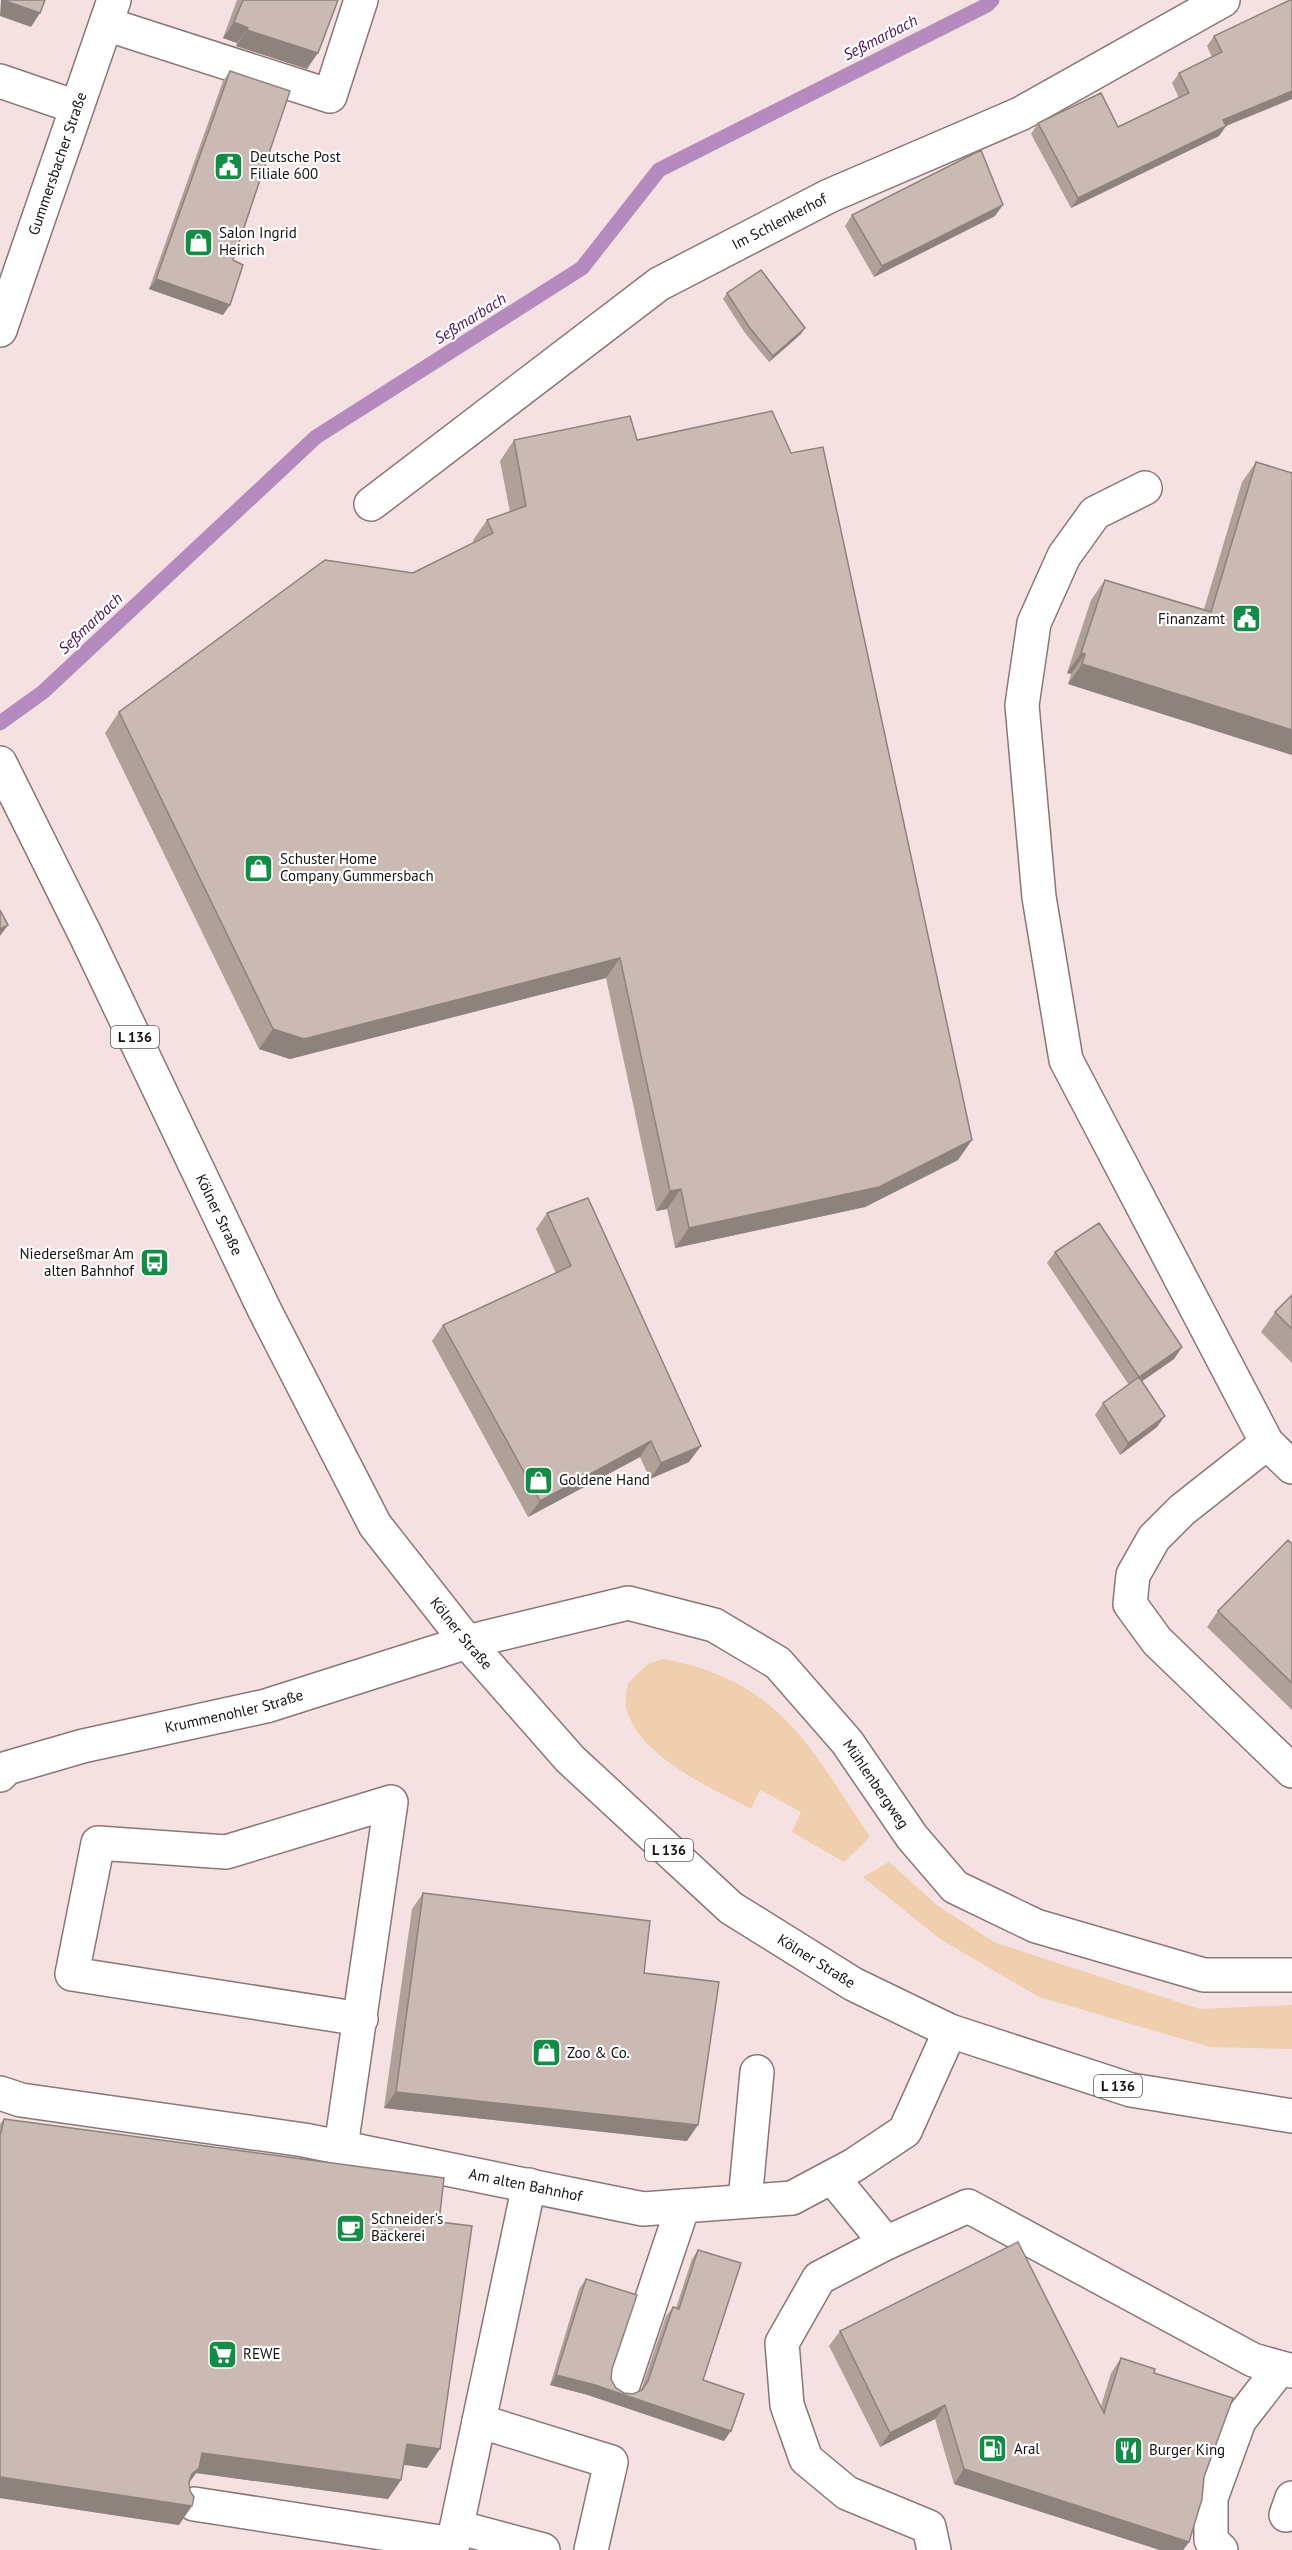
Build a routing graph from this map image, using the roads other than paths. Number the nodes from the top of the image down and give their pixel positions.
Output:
1 (361, 0) edge
2 (1223, 0) edge
3 (110, 12) edge
4 (0, 81) edge
5 (76, 106) junction
6 (0, 330) edge
7 (1144, 488) dead end
8 (372, 504) dead end
9 (0, 764) edge
10 (1266, 1443) junction
11 (1292, 1467) edge
12 (467, 1642) junction
13 (1292, 1771) edge
14 (0, 1774) edge
15 (1292, 1975) edge
16 (361, 2019) junction
17 (950, 2031) junction
18 (758, 2072) dead end
19 (11, 2096) edge
20 (1292, 2116) edge
21 (341, 2147) junction
22 (832, 2177) junction
23 (529, 2185) junction
24 (745, 2201) junction
25 (683, 2206) junction
26 (886, 2243) junction
27 (1286, 2370) edge
28 (623, 2385) dead end
29 (479, 2421) junction
30 (195, 2504) edge
31 (457, 2527) junction
32 (543, 2550) edge
33 (591, 2550) edge
34 (934, 2550) edge
35 (1221, 2550) edge

1 - 3 street
2 - 8 street, Im Schlenkerhof
3 - 5 street, Gummersbacher Straße
4 - 5 street
5 - 6 street, Gummersbacher Straße
7 - 10 street
9 - 12 street, Kölner Straße / L 136
10 - 11 street
10 - 13 street
12 - 14 street, Krummenohler Straße
12 - 15 street, Mühlenbergweg
12 - 17 street, Kölner Straße / L 136
16 - 16 street
16 - 21 street
17 - 20 street, Kölner Straße / L 136
17 - 22 street, Am alten Bahnhof
18 - 24 street
19 - 21 street, Am alten Bahnhof
21 - 23 street, Am alten Bahnhof
22 - 24 street, Am alten Bahnhof
22 - 26 street
23 - 25 street, Am alten Bahnhof
23 - 29 street
24 - 25 street, Am alten Bahnhof
25 - 28 street
26 - 27 street
26 - 34 street
27 - 35 street
29 - 31 street
29 - 33 street
30 - 31 street
31 - 32 street

